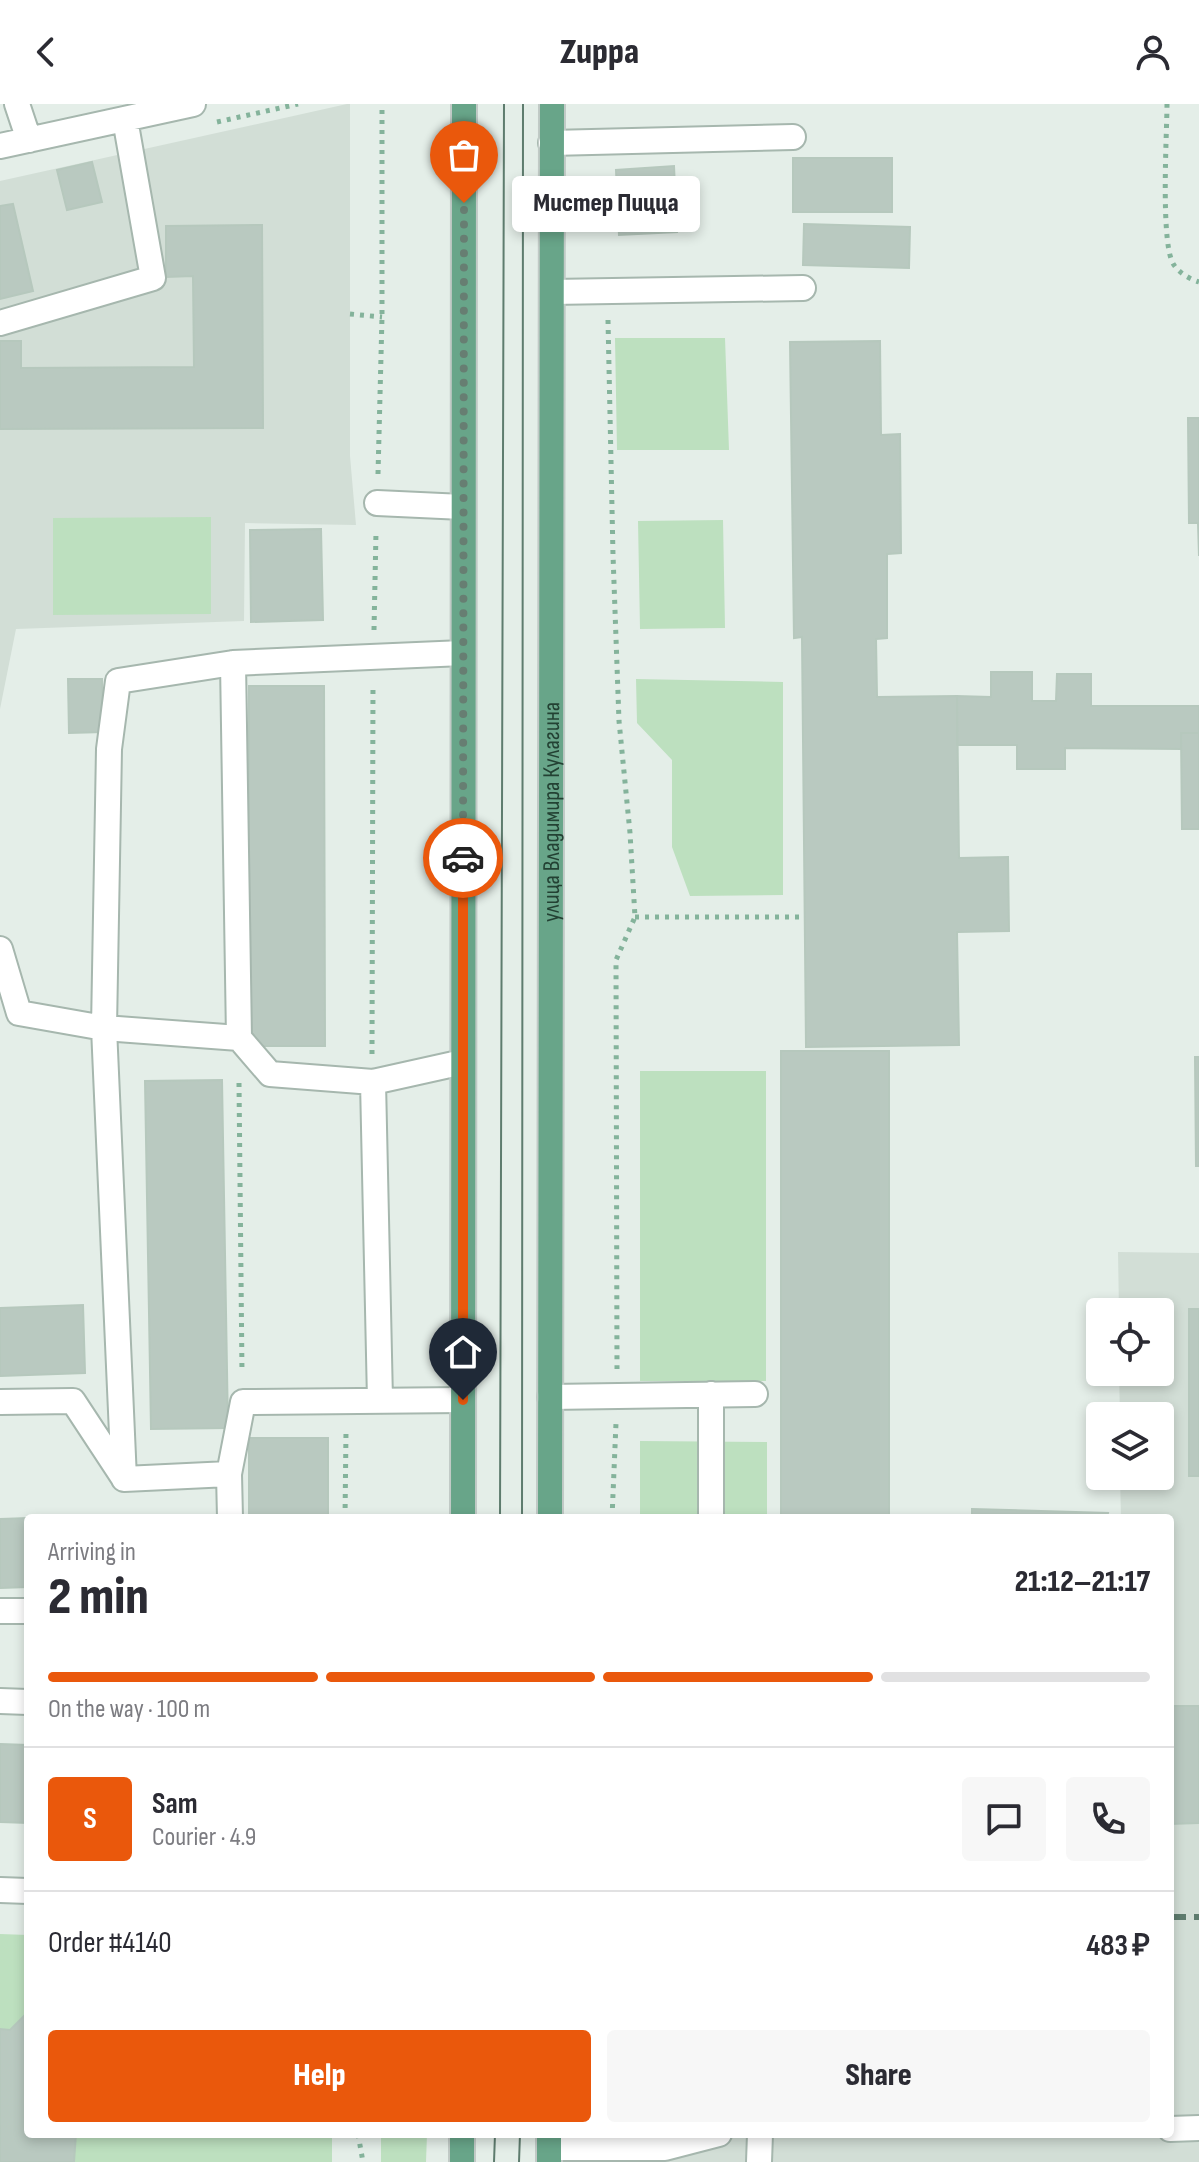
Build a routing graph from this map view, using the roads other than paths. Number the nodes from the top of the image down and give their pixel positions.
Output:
1 (17, 104) edge
2 (193, 104) edge
3 (464, 104) edge
4 (552, 104) edge
5 (125, 119) junction
6 (793, 137) dead end
7 (29, 140) junction
8 (551, 143) junction
9 (0, 146) edge
10 (803, 288) dead end
11 (552, 292) junction
12 (0, 323) edge
13 (377, 503) road end
14 (463, 507) junction
15 (463, 653) junction
16 (233, 663) junction
17 (0, 949) edge
18 (104, 1028) junction
19 (239, 1038) junction
20 (463, 1062) junction
21 (373, 1082) junction
22 (711, 1394) junction
23 (755, 1394) dead end
24 (550, 1397) junction
25 (380, 1400) junction
26 (463, 1400) junction
27 (0, 1402) edge
28 (229, 1474) junction
29 (124, 1479) junction
30 (230, 1514) edge
31 (463, 1514) edge
32 (550, 1514) edge
33 (711, 1514) edge
34 (0, 1611) edge
35 (24, 1611) edge
36 (0, 1701) edge
37 (24, 1702) edge
38 (0, 1890) edge
39 (24, 1891) edge
40 (1199, 2128) edge
41 (1174, 2129) edge
42 (462, 2138) edge
43 (704, 2138) edge
44 (760, 2138) edge
45 (549, 2148) edge
46 (462, 2162) edge
47 (759, 2162) edge

1 - 7 street
2 - 5 street
3 - 14 main road
4 - 8 main road, улица Владимира Кулагина
5 - 7 street
5 - 12 street
6 - 8 street
7 - 9 street
8 - 11 main road, улица Владимира Кулагина
10 - 11 street
11 - 24 main road, улица Владимира Кулагина
13 - 14 street
14 - 15 main road
15 - 16 street
15 - 20 main road
16 - 18 street
16 - 19 street
17 - 18 street
18 - 19 street
18 - 29 street
19 - 21 street
20 - 21 street
20 - 26 main road
21 - 25 street
22 - 23 street
22 - 24 street
22 - 33 street
24 - 32 main road, улица Владимира Кулагина
25 - 26 street
25 - 28 street
26 - 31 main road
27 - 29 street
28 - 29 street
28 - 30 street
34 - 35 street
36 - 37 street
38 - 39 street
40 - 41 street
42 - 46 main road
43 - 45 street
44 - 47 street

